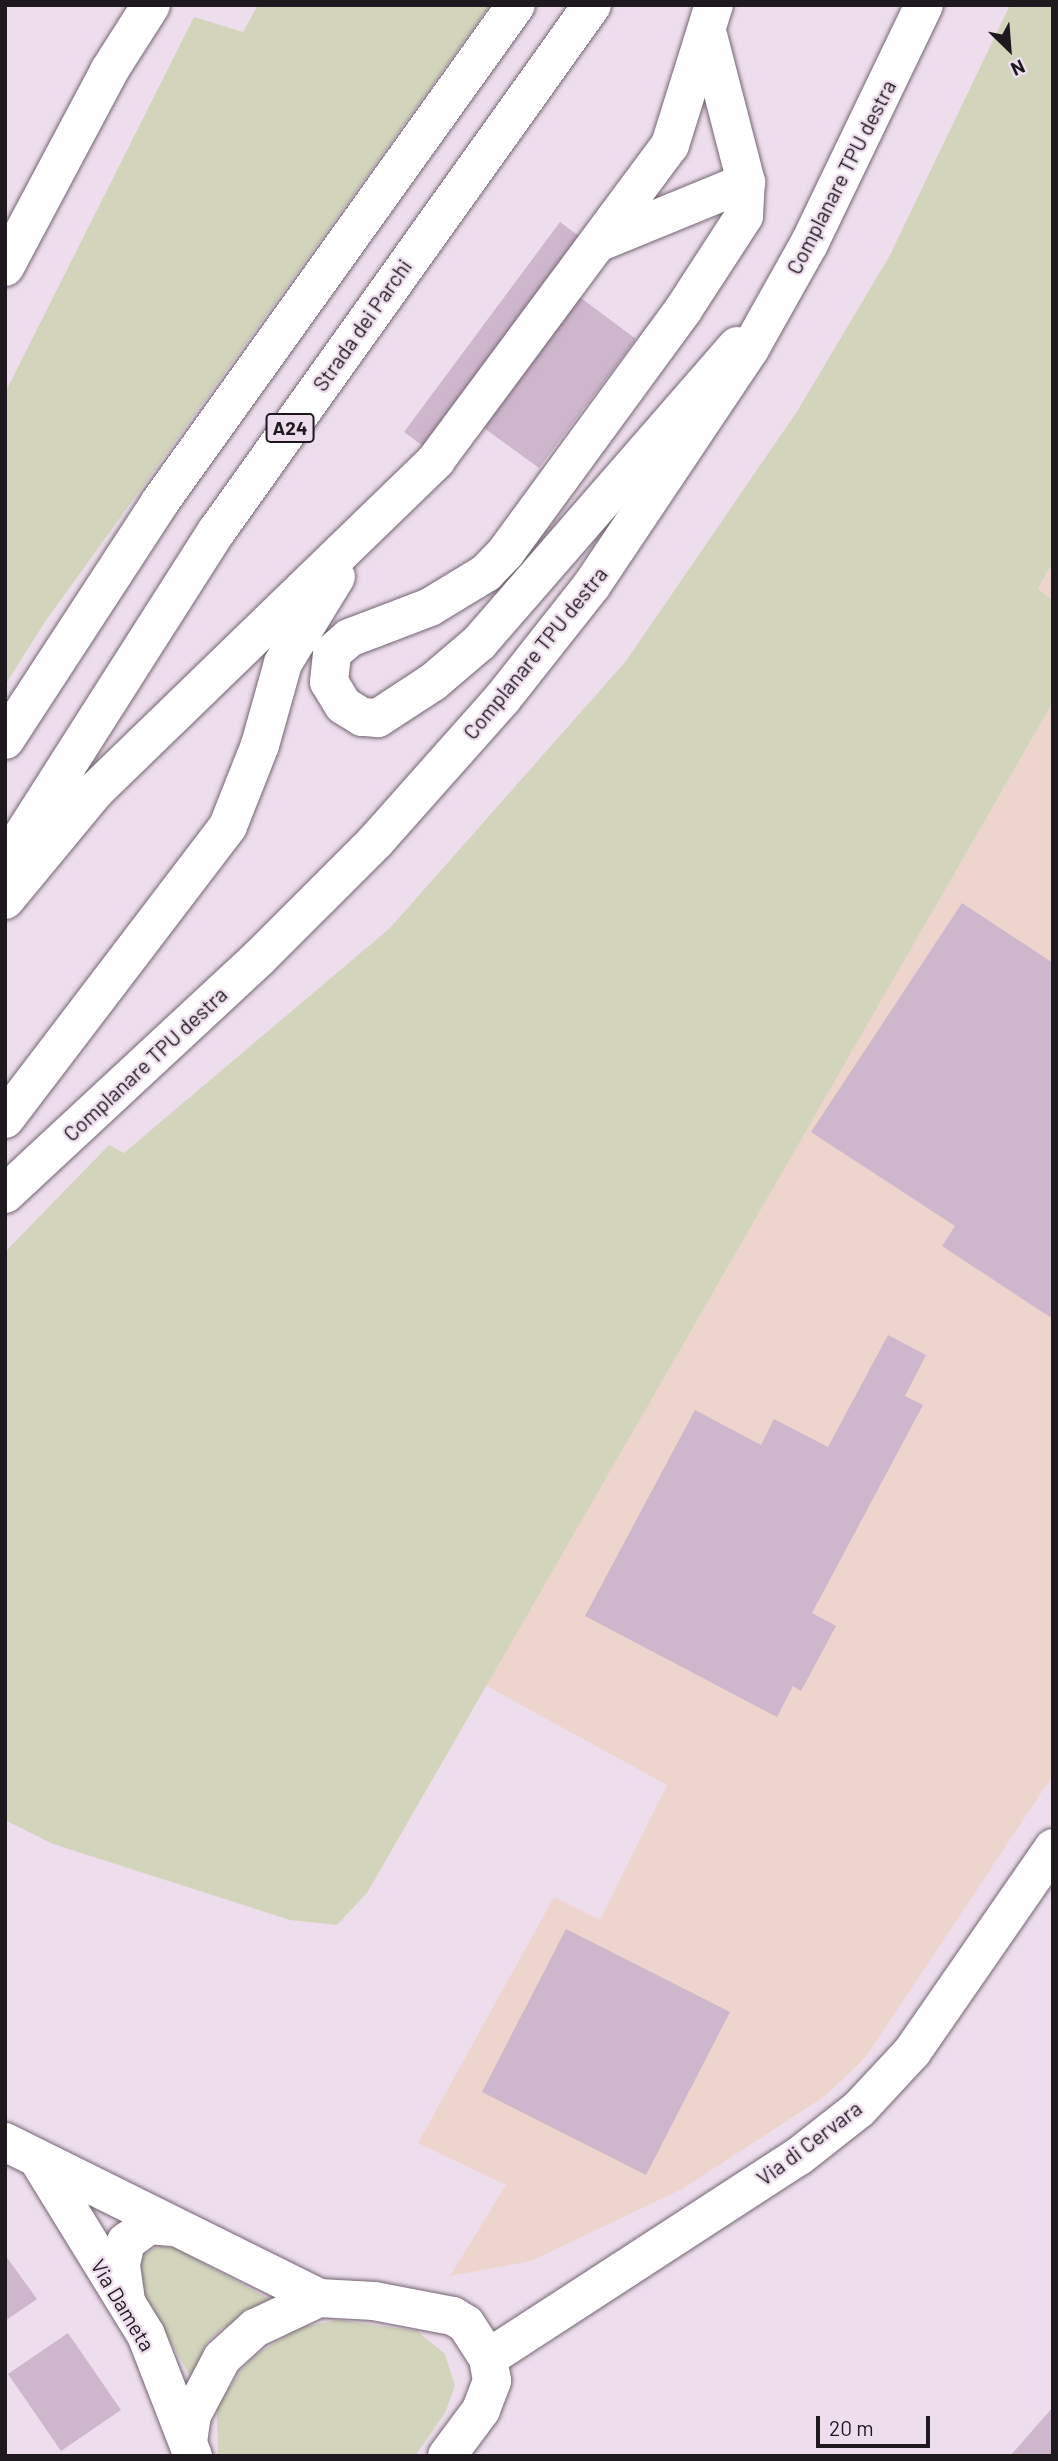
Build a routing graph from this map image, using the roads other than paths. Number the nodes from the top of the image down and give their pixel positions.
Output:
1 (151, 5) edge
2 (516, 5) edge
3 (592, 5) edge
4 (924, 5) edge
5 (711, 17) edge
6 (746, 182) junction
7 (597, 244) junction
8 (5, 267) edge
9 (777, 301) junction
10 (359, 537) junction
11 (5, 740) edge
12 (5, 863) edge
13 (5, 900) edge
14 (5, 1119) edge
15 (5, 1194) edge
16 (1053, 1848) edge
17 (5, 2142) edge
18 (39, 2161) junction
19 (173, 2227) junction
20 (319, 2298) junction
21 (127, 2306) junction
22 (488, 2358) junction
23 (190, 2449) edge
24 (447, 2456) edge

1 - 8 main road
2 - 11 main road
3 - 12 main road, Strada dei Parchi / A24
4 - 9 main road, Complanare TPU destra
5 - 6 main road
5 - 7 main road
6 - 7 main road
6 - 9 main road
7 - 10 main road
9 - 15 main road, Complanare TPU destra
10 - 13 main road
10 - 14 main road
16 - 22 main road, Via di Cervara
17 - 18 main road, Via Dameta
18 - 19 main road, Via Dameta
18 - 21 main road, Via Dameta
19 - 20 main road, Via Dameta
19 - 21 main road
20 - 22 main road
20 - 23 main road
21 - 23 main road, Via Dameta
22 - 24 main road

